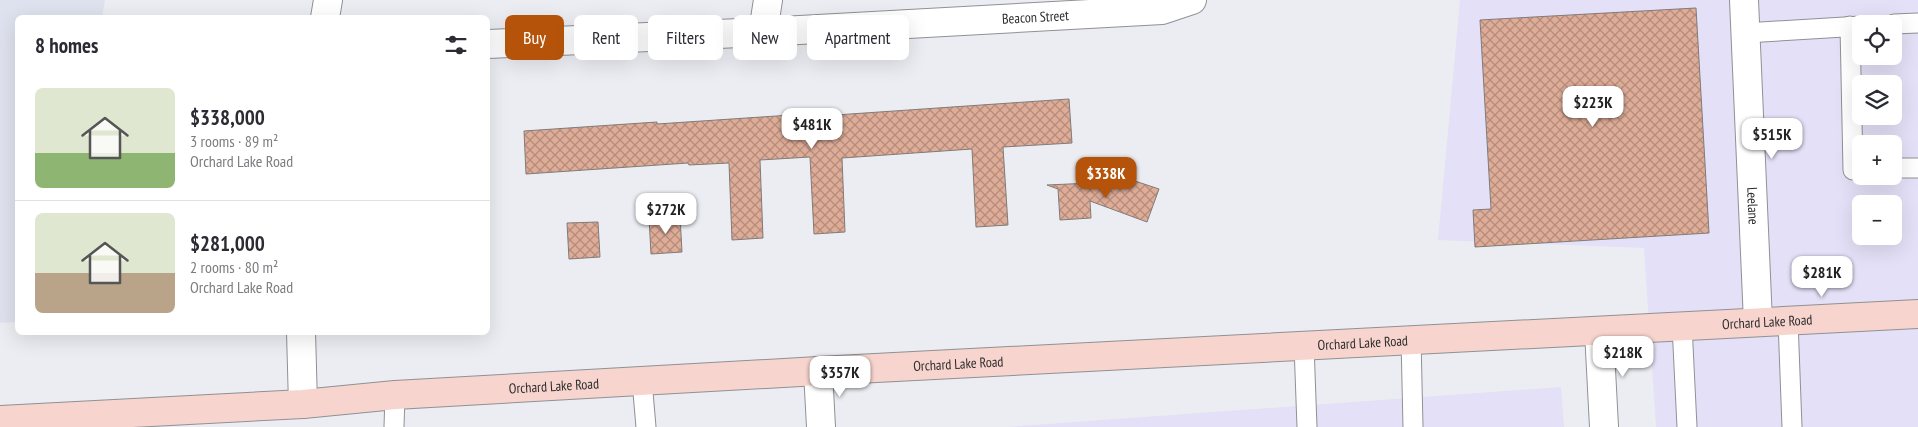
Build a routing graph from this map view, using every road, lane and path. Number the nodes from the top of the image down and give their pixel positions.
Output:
1 (328, 0) edge
2 (768, 0) edge
3 (1192, 0) edge
4 (1744, 0) edge
5 (326, 15) edge
6 (766, 15) edge
7 (1918, 23) edge
8 (1902, 24) edge
9 (1852, 26) edge
10 (797, 30) edge
11 (733, 33) edge
12 (1745, 33) junction
13 (490, 44) edge
14 (1855, 65) edge
15 (1854, 135) edge
16 (1902, 168) edge
17 (1918, 168) edge
18 (1918, 314) edge
19 (1788, 321) junction
20 (1758, 322) junction
21 (1682, 325) junction
22 (1599, 331) junction
23 (301, 335) edge
24 (1410, 339) junction
25 (1304, 345) junction
26 (818, 371) junction
27 (642, 381) junction
28 (395, 395) junction
29 (303, 404) junction
30 (0, 420) edge
31 (394, 427) edge
32 (646, 427) edge
33 (821, 427) edge
34 (1307, 427) edge
35 (1413, 427) edge
36 (1604, 427) edge
37 (1687, 427) edge
38 (1792, 427) edge

1 - 5 street
2 - 6 street
3 - 10 street, Beacon Street
4 - 12 street, Leelane
7 - 8 lane
9 - 12 lane
11 - 13 street, Beacon Street
12 - 20 street, Leelane
14 - 15 lane
16 - 17 lane
18 - 19 main road, Orchard Lake Road
19 - 20 main road, Orchard Lake Road
19 - 38 lane
20 - 21 main road, Orchard Lake Road
21 - 22 main road, Orchard Lake Road
21 - 37 lane
22 - 24 main road, Orchard Lake Road
22 - 36 street
23 - 29 street
24 - 25 main road, Orchard Lake Road
24 - 35 lane
25 - 26 main road, Orchard Lake Road
25 - 34 lane
26 - 27 main road, Orchard Lake Road
26 - 33 street
27 - 28 main road, Orchard Lake Road
27 - 32 lane
28 - 29 main road, Orchard Lake Road
28 - 31 lane
29 - 30 main road, Orchard Lake Road

